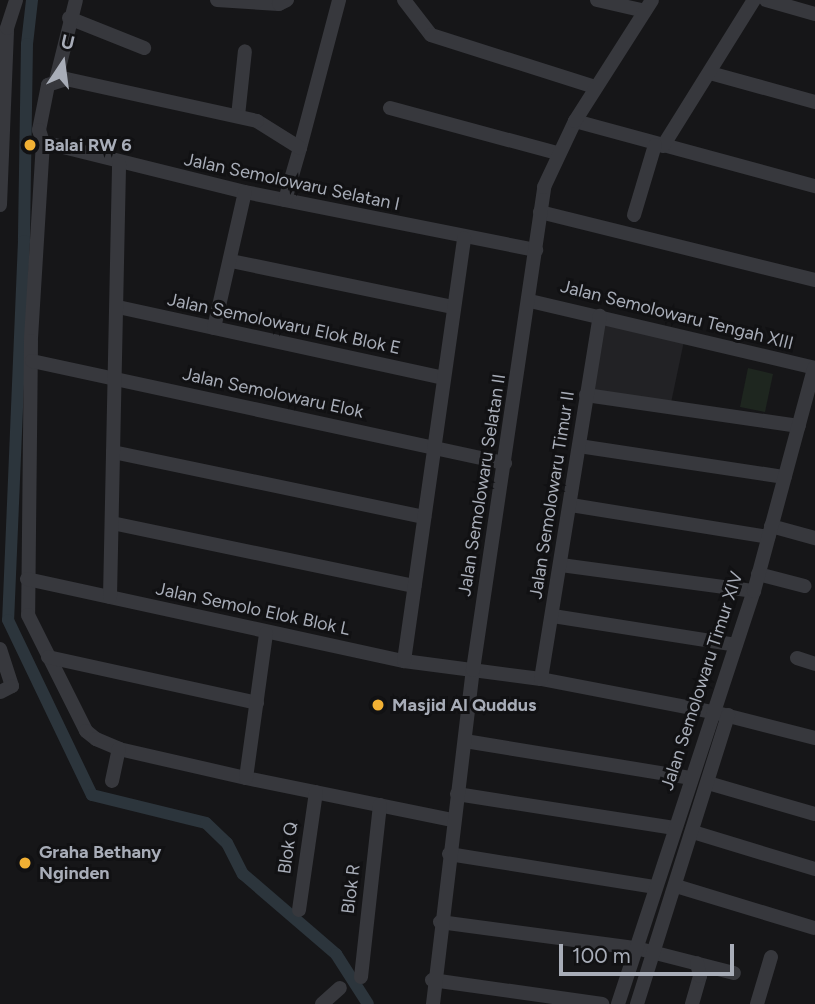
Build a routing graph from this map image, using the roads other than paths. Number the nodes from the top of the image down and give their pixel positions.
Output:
1 (16, 0) edge
2 (76, 0) edge
3 (217, 0) edge
4 (287, 0) edge
5 (339, 0) edge
6 (404, 0) edge
7 (597, 0) edge
8 (754, 0) edge
9 (766, 0) edge
10 (649, 5) edge
11 (815, 14) edge
12 (69, 18) junction
13 (144, 48) dead end
14 (245, 51) dead end
15 (3, 54) edge
16 (710, 73) junction
17 (56, 80) junction
18 (595, 87) junction
19 (815, 102) edge
20 (390, 108) dead end
21 (238, 116) junction
22 (575, 121) junction
23 (2, 129) edge
24 (43, 142) junction
25 (659, 145) junction
26 (300, 148) junction
27 (557, 153) junction
28 (119, 164) junction
29 (815, 186) edge
30 (245, 192) junction
31 (285, 200) junction
32 (0, 205) edge
33 (540, 212) junction
34 (634, 215) dead end
35 (464, 238) junction
36 (536, 250) junction
37 (231, 261) junction
38 (815, 280) edge
39 (530, 301) junction
40 (118, 307) junction
41 (453, 307) junction
42 (600, 316) junction
43 (214, 328) junction
44 (32, 361) junction
45 (814, 368) edge
46 (443, 378) junction
47 (114, 379) junction
48 (586, 395) junction
49 (799, 426) junction
50 (579, 446) junction
51 (434, 447) junction
52 (113, 452) junction
53 (505, 463) junction
54 (785, 477) junction
55 (571, 505) junction
56 (424, 517) junction
57 (112, 523) junction
58 (770, 531) junction
59 (815, 538) edge
60 (561, 565) junction
61 (758, 574) junction
62 (27, 579) junction
63 (414, 586) junction
64 (804, 586) dead end
65 (754, 591) junction
66 (110, 597) junction
67 (553, 616) junction
68 (266, 633) junction
69 (736, 645) junction
70 (0, 649) edge
71 (48, 657) junction
72 (797, 658) dead end
73 (404, 661) junction
74 (815, 664) edge
75 (473, 670) junction
76 (541, 679) junction
77 (5, 692) edge
78 (257, 703) junction
79 (713, 712) junction
80 (729, 715) junction
81 (815, 738) edge
82 (465, 741) junction
83 (119, 749) junction
84 (246, 778) junction
85 (690, 778) junction
86 (113, 781) dead end
87 (708, 783) junction
88 (316, 792) junction
89 (457, 794) junction
90 (380, 805) junction
91 (815, 814) edge
92 (453, 820) junction
93 (674, 828) junction
94 (693, 832) junction
95 (449, 854) junction
96 (815, 869) edge
97 (676, 886) junction
98 (655, 887) junction
99 (299, 910) dead end
100 (440, 922) junction
101 (814, 928) edge
102 (636, 948) junction
103 (654, 953) junction
104 (771, 957) dead end
105 (697, 963) junction
106 (734, 972) dead end
107 (360, 977) dead end
108 (432, 980) junction
109 (340, 988) dead end
110 (322, 1004) edge
111 (433, 1004) edge
112 (602, 1004) edge
113 (618, 1004) edge
114 (637, 1004) edge
115 (692, 1004) edge
116 (757, 1004) edge

1 - 15 street
2 - 12 street
3 - 4 street
5 - 26 street
6 - 18 street
7 - 10 street
8 - 16 street
9 - 11 street
10 - 18 street, Jalan Semolowaru Selatan II
12 - 13 street
12 - 17 street
14 - 21 street
15 - 23 street
16 - 19 street
16 - 25 street
17 - 21 street
17 - 24 street
18 - 22 street, Jalan Semolowaru Selatan II
20 - 27 street
21 - 26 street
22 - 25 street
22 - 27 street, Jalan Semolowaru Selatan II
23 - 32 street
24 - 28 street, Jalan Semolowaru Selatan I
24 - 44 street
25 - 29 street
25 - 34 street
26 - 31 street
27 - 33 street, Jalan Semolowaru Selatan II
28 - 30 street, Jalan Semolowaru Selatan I
28 - 40 street
30 - 31 street, Jalan Semolowaru Selatan I
30 - 37 street
31 - 35 street, Jalan Semolowaru Selatan I
33 - 36 street, Jalan Semolowaru Selatan II
33 - 38 street
35 - 36 street, Jalan Semolowaru Selatan I
35 - 41 street
36 - 39 street, Jalan Semolowaru Selatan II
37 - 41 street
37 - 43 street
39 - 42 street, Jalan Semolowaru Tengah XIII
39 - 53 street, Jalan Semolowaru Selatan II
40 - 43 street, Jalan Semolowaru Elok Blok E
40 - 47 street
41 - 46 street
42 - 45 street, Jalan Semolowaru Tengah XIII
42 - 48 street, Jalan Semolowaru Timur II
43 - 46 street, Jalan Semolowaru Elok Blok E
44 - 47 street, Jalan Semolowaru Elok
44 - 62 street
45 - 49 street, Jalan Semolowaru Timur XIV
46 - 51 street
47 - 51 street, Jalan Semolowaru Elok
47 - 52 street
48 - 49 street
48 - 50 street, Jalan Semolowaru Timur II
49 - 54 street, Jalan Semolowaru Timur XIV
50 - 54 street
50 - 55 street, Jalan Semolowaru Timur II
51 - 53 street, Jalan Semolowaru Elok
51 - 56 street
52 - 56 street
52 - 57 street
53 - 75 street, Jalan Semolowaru Selatan II
54 - 58 street, Jalan Semolowaru Timur XIV
55 - 58 street
55 - 60 street, Jalan Semolowaru Timur II
56 - 63 street
57 - 63 street
57 - 66 street
58 - 59 street
58 - 61 street, Jalan Semolowaru Timur XIV
60 - 65 street
60 - 67 street, Jalan Semolowaru Timur II
61 - 64 street
61 - 65 street, Jalan Semolowaru Timur XIV
62 - 66 street, Jalan Semolo Elok Blok L
62 - 71 street
63 - 73 street
65 - 69 street, Jalan Semolowaru Timur XIV
66 - 68 street, Jalan Semolo Elok Blok L
67 - 69 street
67 - 76 street, Jalan Semolowaru Timur II
68 - 73 street, Jalan Semolo Elok Blok L
68 - 78 street
69 - 79 street, Jalan Semolowaru Timur XIV
70 - 77 street
71 - 78 street
71 - 83 street
72 - 74 street
73 - 75 street, Jalan Semolo Elok Blok L
75 - 76 street, Jalan Semolo Elok Blok L
75 - 82 street, Jalan Semolowaru Selatan II
76 - 79 street, Jalan Semolo Elok Blok L
78 - 84 street
79 - 80 street, Jalan Semolo Elok Blok L
79 - 85 street, Jalan Semolowaru Timur XIV
80 - 81 street, Jalan Semolo Elok Blok L
80 - 87 street, Jalan Semolowaru Timur XIV
82 - 85 street
82 - 89 street, Jalan Semolowaru Selatan II
83 - 84 street
83 - 86 street
84 - 88 street
85 - 93 street, Jalan Semolowaru Timur XIV
87 - 91 street
87 - 94 street, Jalan Semolowaru Timur XIV
88 - 90 street
88 - 99 street, Blok Q
89 - 92 street, Jalan Semolowaru Selatan II
89 - 93 street
90 - 92 street
90 - 107 street, Blok R
92 - 95 street, Jalan Semolowaru Selatan II
93 - 98 street, Jalan Semolowaru Timur XIV
94 - 96 street
94 - 97 street, Jalan Semolowaru Timur XIV
95 - 98 street
95 - 100 street, Jalan Semolowaru Selatan II
97 - 101 street
97 - 103 street, Jalan Semolowaru Timur XIV
98 - 102 street, Jalan Semolowaru Timur XIV
100 - 102 street
100 - 108 street, Jalan Semolowaru Selatan II
102 - 103 street
102 - 113 street, Jalan Semolowaru Timur XIV
103 - 105 street
103 - 114 street, Jalan Semolowaru Timur XIV
104 - 116 street
105 - 106 street
105 - 115 street
108 - 111 street, Jalan Semolowaru Selatan II
108 - 112 street
109 - 110 street

